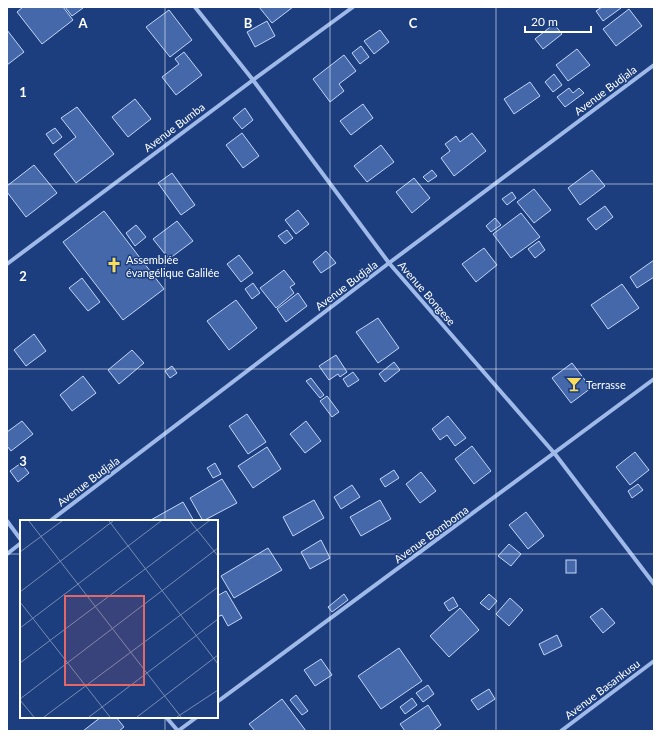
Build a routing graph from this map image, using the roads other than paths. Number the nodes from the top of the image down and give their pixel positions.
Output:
1 (195, 7) edge
2 (353, 7) edge
3 (654, 65) edge
4 (253, 80) junction
5 (389, 263) junction
6 (7, 264) edge
7 (654, 379) edge
8 (555, 454) junction
9 (51, 520) edge
10 (7, 521) edge
11 (20, 539) edge
12 (20, 545) edge
13 (7, 554) edge
14 (654, 584) edge
15 (654, 661) edge
16 (218, 701) edge
17 (167, 718) edge
18 (196, 718) edge
19 (178, 731) edge
20 (561, 731) edge

1 - 4 street, Avenue Bongese
2 - 4 street, Avenue Bumba
3 - 5 street, Avenue Budjala
4 - 5 street, Avenue Bongese
4 - 6 street, Avenue Bumba
5 - 8 street, Avenue Bongese
5 - 9 street, Avenue Budjala
7 - 8 street, Avenue Bomboma
8 - 14 street, Avenue Bongese
8 - 16 street, Avenue Bomboma
10 - 11 street
12 - 13 street
15 - 20 street, Avenue Basankusu
17 - 19 street
18 - 19 street

